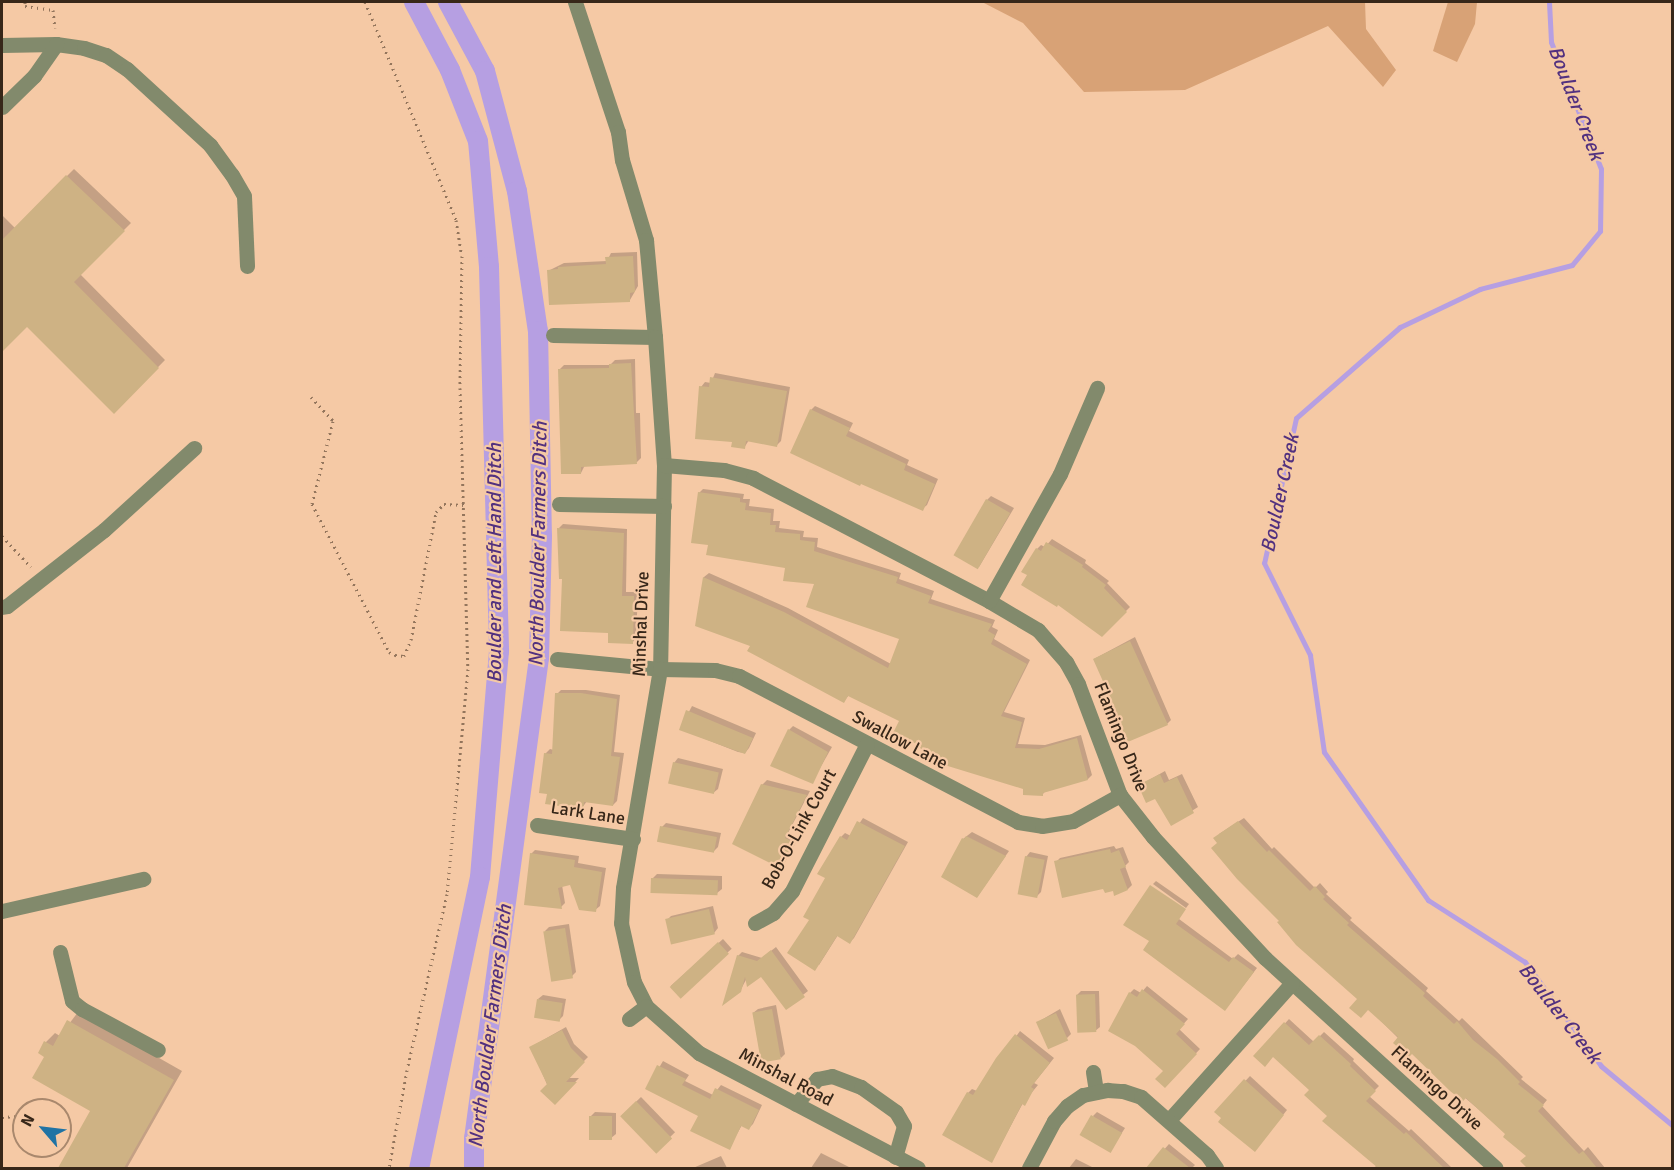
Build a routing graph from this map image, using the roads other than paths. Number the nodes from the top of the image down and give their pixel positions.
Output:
1 (575, 2) edge
2 (2, 45) edge
3 (59, 45) junction
4 (2, 107) edge
5 (247, 266) dead end
6 (553, 335) dead end
7 (655, 337) junction
8 (1097, 388) dead end
9 (194, 448) dead end
10 (664, 465) junction
11 (559, 504) dead end
12 (664, 506) junction
13 (989, 601) junction
14 (2, 607) edge
15 (557, 659) dead end
16 (660, 669) junction
17 (867, 744) junction
18 (1120, 795) junction
19 (537, 825) dead end
20 (633, 839) junction
21 (144, 879) dead end
22 (2, 910) edge
23 (755, 923) dead end
24 (60, 952) dead end
25 (1292, 982) junction
26 (646, 1006) junction
27 (629, 1019) dead end
28 (158, 1050) dead end
29 (1092, 1072) dead end
30 (1096, 1092) junction
31 (796, 1104) junction
32 (1169, 1120) junction
33 (896, 1157) junction
34 (918, 1168) edge
35 (1029, 1168) edge
36 (1216, 1168) edge
37 (1496, 1168) edge

1 - 7 street, Minshal Drive
2 - 3 street
3 - 4 street
3 - 5 street
6 - 7 street
7 - 10 street, Minshal Drive
8 - 13 street
9 - 14 street
10 - 12 street, Minshal Drive
10 - 13 street, Flamingo Drive
11 - 12 street
12 - 16 street, Minshal Drive
13 - 18 street, Flamingo Drive
15 - 16 street, Swallow Lane
16 - 17 street, Swallow Lane
16 - 20 street, Minshal Drive
17 - 18 street, Swallow Lane
17 - 23 street, Bob-O-Link Court
18 - 25 street, Flamingo Drive
19 - 20 street, Lark Lane
20 - 26 street, Minshal Drive
21 - 22 street
24 - 28 street
25 - 32 street
25 - 37 street, Flamingo Drive
26 - 27 street
26 - 31 street, Minshal Road
29 - 30 street
30 - 32 street
30 - 35 street
31 - 33 street, Minshal Road
31 - 33 street
32 - 36 street
33 - 34 street, Minshal Road

